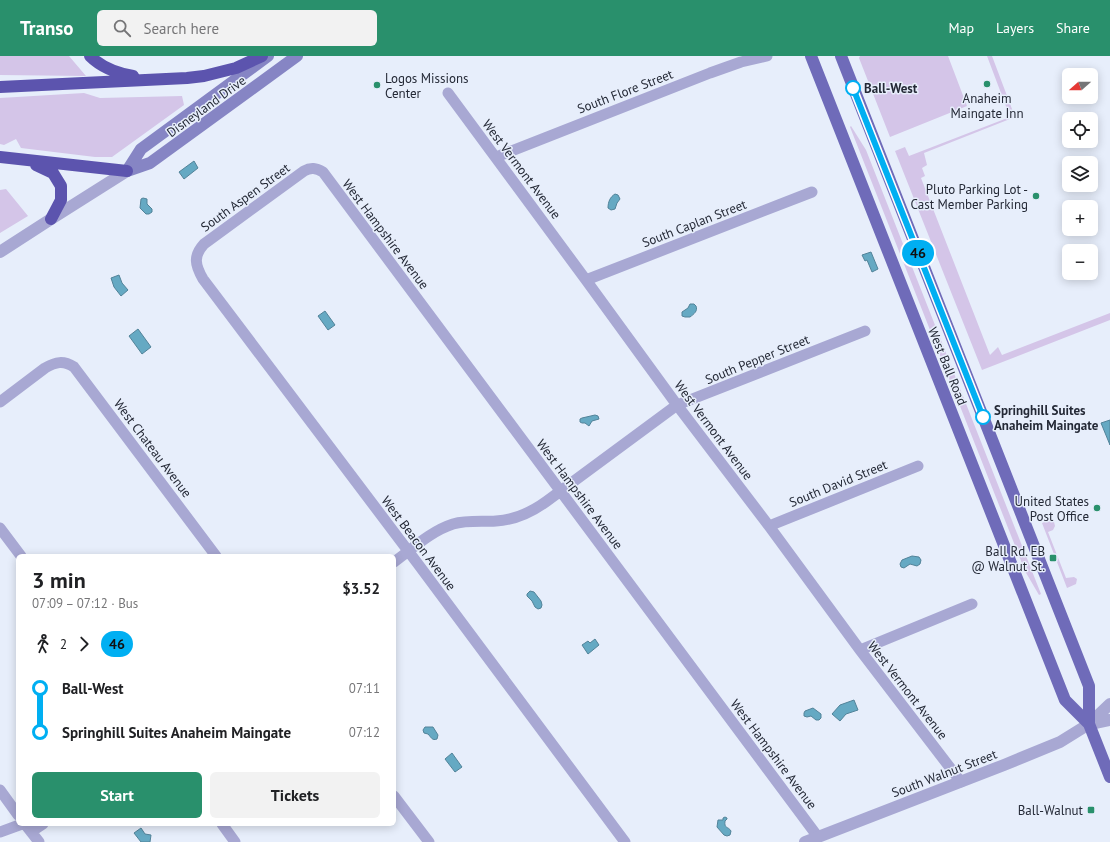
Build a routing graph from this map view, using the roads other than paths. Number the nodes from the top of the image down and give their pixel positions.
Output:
1 (90, 56) edge
2 (262, 56) edge
3 (268, 56) edge
4 (297, 56) edge
5 (767, 56) edge
6 (811, 56) edge
7 (841, 56) edge
8 (168, 79) junction
9 (6, 87) edge
10 (448, 93) dead end
11 (496, 157) junction
12 (6, 158) edge
13 (28, 161) junction
14 (0, 166) edge
15 (318, 169) joint
16 (126, 171) junction
17 (812, 192) dead end
18 (51, 219) junction
19 (0, 252) edge
20 (196, 259) joint
21 (586, 280) junction
22 (865, 331) dead end
23 (0, 402) edge
24 (677, 405) junction
25 (918, 466) dead end
26 (560, 491) junction
27 (768, 526) junction
28 (0, 528) edge
29 (408, 551) junction
30 (20, 554) edge
31 (215, 554) edge
32 (396, 560) edge
33 (972, 604) dead end
34 (860, 650) junction
35 (1110, 704) edge
36 (1110, 720) edge
37 (1089, 724) junction
38 (1110, 777) edge
39 (961, 782) junction
40 (0, 790) edge
41 (396, 799) edge
42 (16, 812) edge
43 (16, 826) edge
44 (223, 826) edge
45 (28, 828) edge
46 (0, 832) edge
47 (818, 837) junction
48 (39, 842) edge
49 (235, 842) edge
50 (429, 842) edge
51 (624, 842) edge
52 (805, 842) edge

1 - 8 highway
2 - 8 highway
3 - 16 main road, Disneyland Drive
4 - 16 main road, Disneyland Drive
5 - 11 street, South Flore Street
6 - 37 main road, West Ball Road
7 - 37 main road, West Ball Road
8 - 9 highway
10 - 11 street, West Vermont Avenue
11 - 21 street, West Vermont Avenue
12 - 13 highway
12 - 14 highway
13 - 16 highway
13 - 18 highway
15 - 20 street, South Aspen Street
15 - 26 street, West Hampshire Avenue
16 - 18 street, Disneyland Drive
17 - 21 street, South Caplan Street
18 - 19 street, Disneyland Drive
20 - 29 street, West Beacon Avenue
21 - 24 street, West Vermont Avenue
22 - 24 street, South Pepper Street
23 - 31 street, West Chateau Avenue
24 - 26 street, South Pepper Street
24 - 27 street, West Vermont Avenue
25 - 27 street, South David Street
26 - 29 street, South Pepper Street
26 - 47 street, West Hampshire Avenue
27 - 34 street, West Vermont Avenue
28 - 30 street
29 - 32 street, South Pepper Street
29 - 51 street, West Beacon Avenue
33 - 34 street
34 - 39 street, West Vermont Avenue
35 - 37 street
36 - 37 street
37 - 38 main road, West Ball Road
37 - 39 street, South Walnut Street
39 - 47 street, South Walnut Street
40 - 42 street
41 - 50 street
43 - 46 street
44 - 49 street
45 - 48 street
47 - 52 street, South Walnut Street

